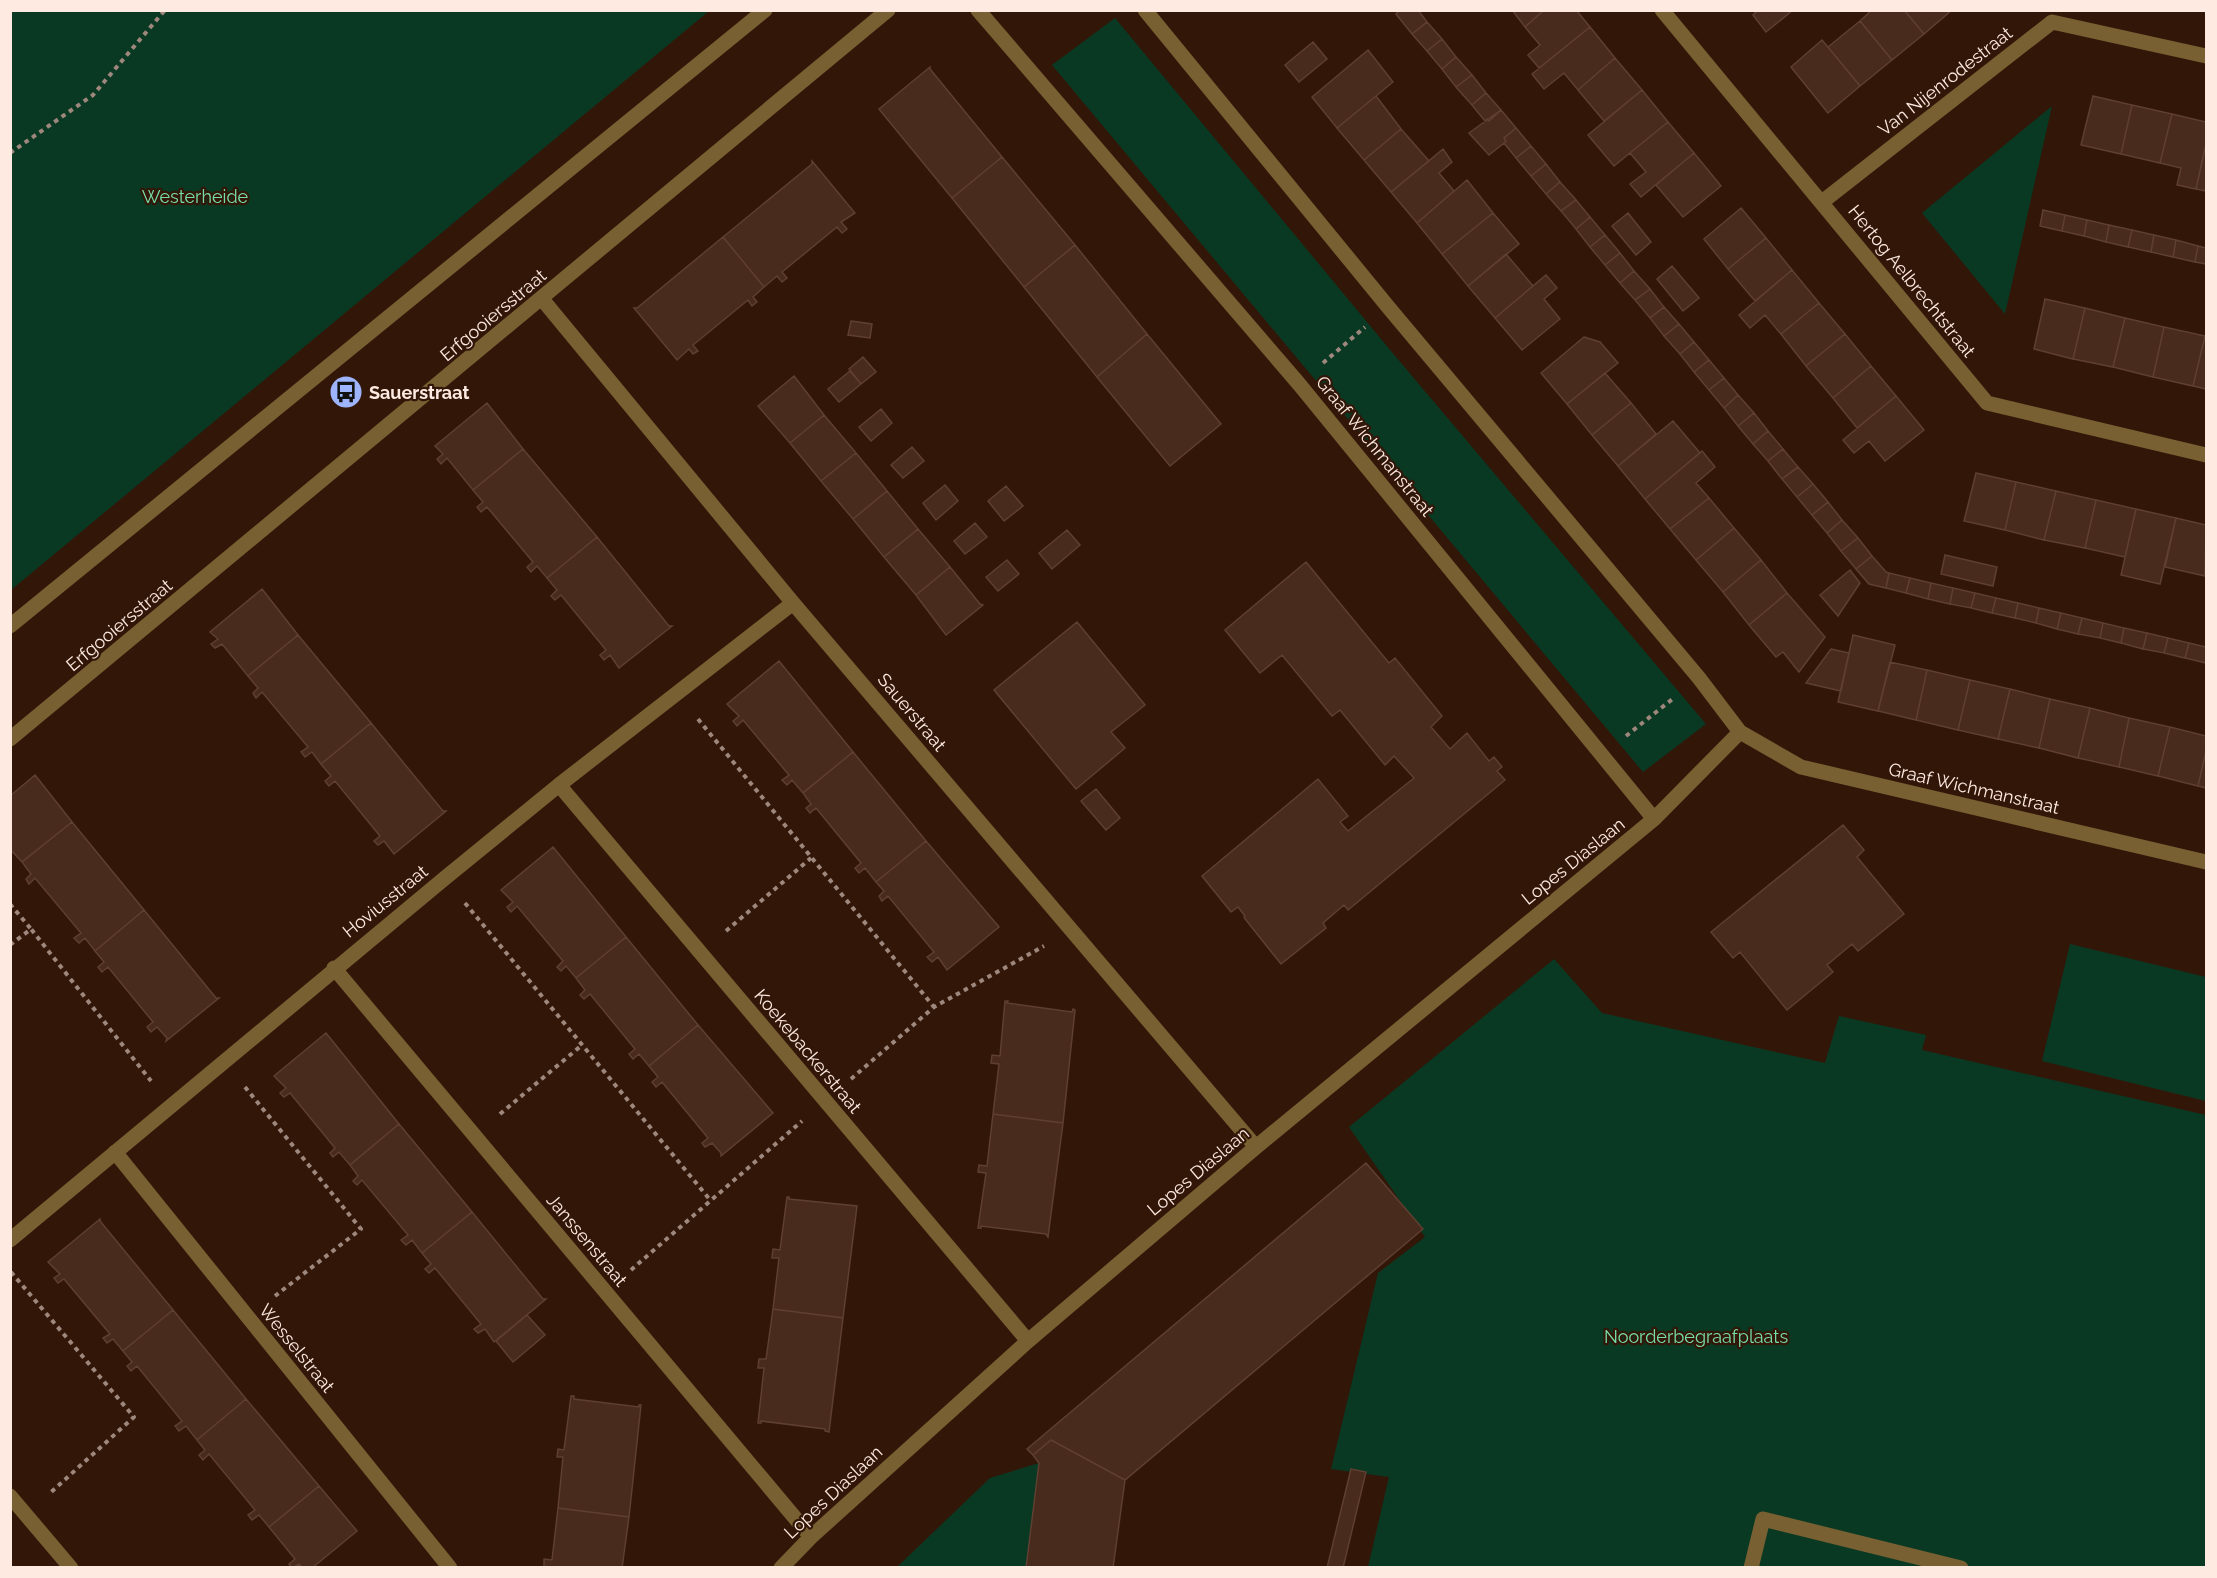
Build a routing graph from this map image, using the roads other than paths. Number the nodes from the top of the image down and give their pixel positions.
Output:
1 (765, 10) edge
2 (888, 10) edge
3 (978, 10) edge
4 (1145, 10) edge
5 (1662, 10) edge
6 (2206, 56) edge
7 (1822, 202) junction
8 (542, 299) junction
9 (2206, 455) edge
10 (793, 603) junction
11 (10, 626) edge
12 (1740, 732) junction
13 (10, 740) edge
14 (559, 785) junction
15 (1654, 819) junction
16 (2206, 862) edge
17 (334, 968) junction
18 (1256, 1147) junction
19 (115, 1152) junction
20 (10, 1240) edge
21 (1028, 1341) junction
22 (10, 1496) edge
23 (811, 1537) junction
24 (71, 1568) edge
25 (450, 1568) edge
26 (781, 1568) edge
27 (1751, 1568) edge
28 (1961, 1568) edge

1 - 11 street
2 - 8 street, Erfgooiersstraat
3 - 15 street, Graaf Wichmanstraat
4 - 12 street, Graaf Wichmanstraat
5 - 7 street, Hertog Aelbrechtstraat
6 - 7 street, Van Nijenrodestraat
7 - 9 street, Hertog Aelbrechtstraat
8 - 10 street, Sauerstraat
8 - 13 street, Erfgooiersstraat
10 - 14 street, Hoviusstraat
10 - 18 street, Sauerstraat
12 - 15 street
12 - 16 street, Graaf Wichmanstraat
14 - 17 street, Hoviusstraat
14 - 21 street, Koekebackerstraat
15 - 18 street, Lopes Diaslaan
17 - 19 street, Hoviusstraat
17 - 23 street, Janssenstraat
18 - 21 street, Lopes Diaslaan
19 - 20 street, Hoviusstraat
19 - 25 street, Wesselstraat
21 - 23 street, Lopes Diaslaan
22 - 24 street
23 - 26 street, Lopes Diaslaan
27 - 28 street

